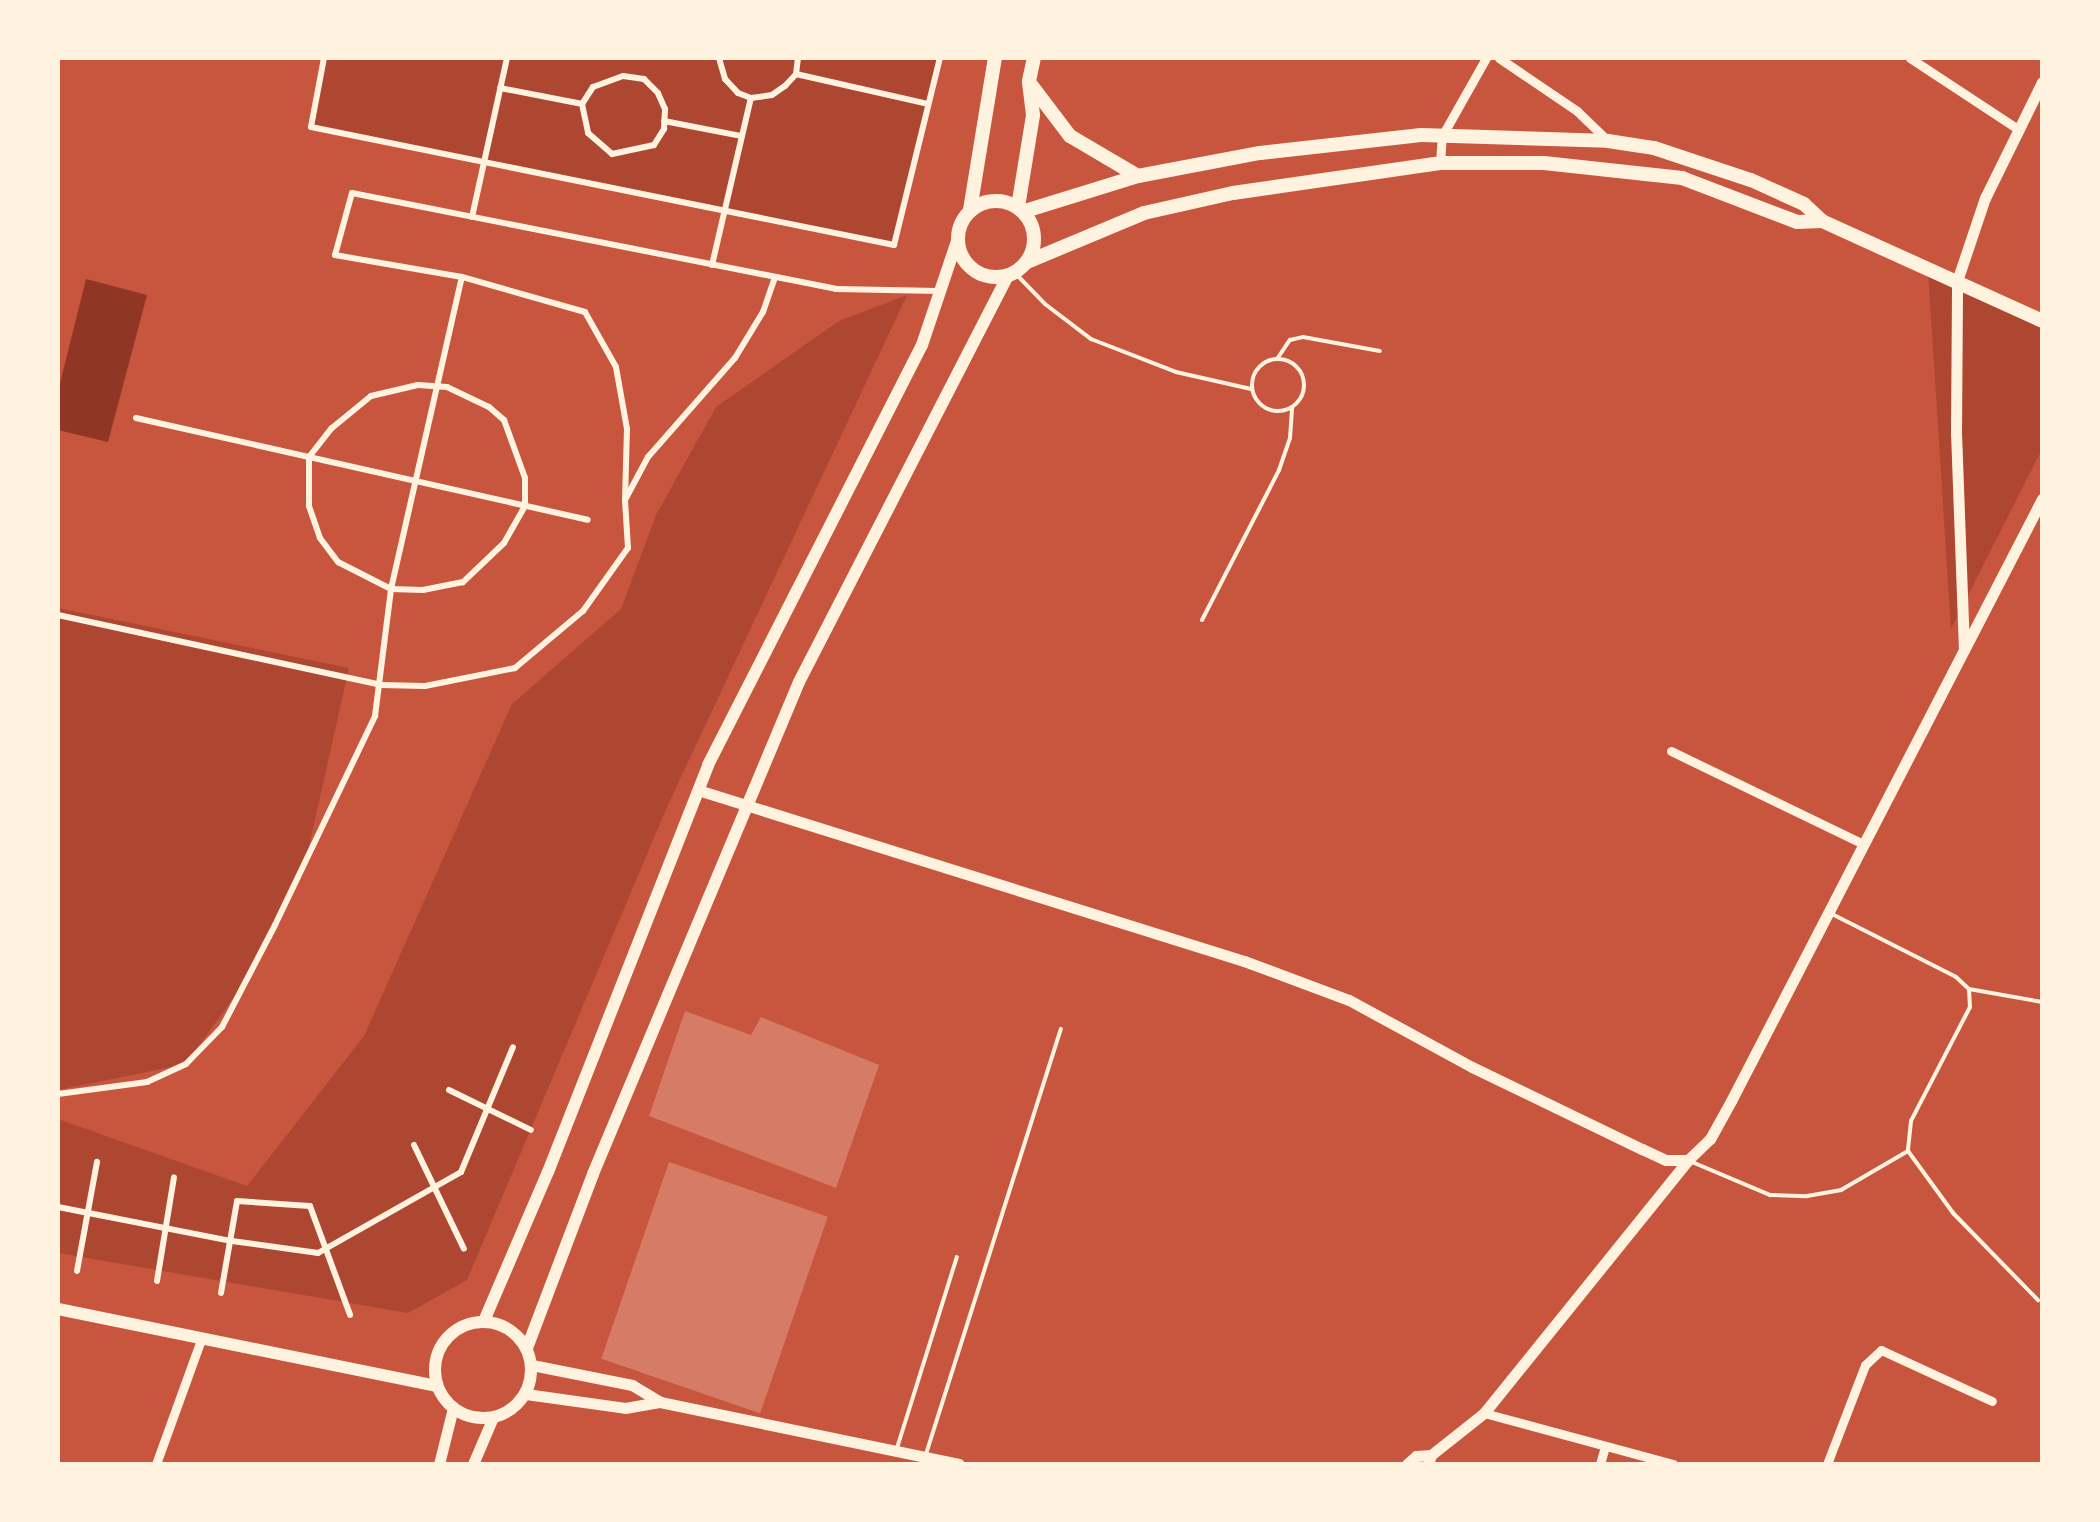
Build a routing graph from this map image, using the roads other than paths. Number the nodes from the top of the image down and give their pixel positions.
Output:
1 (324, 58) edge
2 (507, 58) edge
3 (718, 58) edge
4 (798, 58) edge
5 (940, 58) edge
6 (995, 58) edge
7 (1034, 58) edge
8 (1486, 58) edge
9 (1500, 58) edge
10 (1910, 58) edge
11 (796, 74) junction
12 (1029, 81) junction
13 (2042, 82) edge
14 (500, 88) junction
15 (751, 98) junction
16 (582, 104) junction
17 (928, 104) junction
18 (664, 122) junction
19 (2019, 130) junction
20 (740, 136) junction
21 (1442, 136) junction
22 (1608, 141) junction
23 (484, 162) junction
24 (1440, 163) junction
25 (1138, 176) junction
26 (1022, 209) junction
27 (970, 210) junction
28 (472, 217) junction
29 (1822, 221) junction
30 (957, 241) junction
31 (712, 265) junction
32 (1017, 270) junction
33 (462, 276) junction
34 (775, 277) junction
35 (1957, 282) junction
36 (940, 291) junction
37 (2042, 322) edge
38 (1380, 351) dead end
39 (1277, 359) junction
40 (437, 385) junction
41 (1251, 388) junction
42 (1292, 408) junction
43 (136, 418) dead end
44 (309, 457) junction
45 (418, 483) junction
46 (2042, 499) edge
47 (626, 500) junction
48 (525, 506) junction
49 (588, 520) dead end
50 (391, 589) junction
51 (58, 615) edge
52 (1202, 620) dead end
53 (1964, 654) junction
54 (381, 685) junction
55 (1671, 751) dead end
56 (698, 790) junction
57 (745, 802) junction
58 (1863, 844) junction
59 (1830, 913) junction
60 (1969, 990) junction
61 (2042, 1002) edge
62 (1061, 1029) dead end
63 (513, 1047) dead end
64 (449, 1090) dead end
65 (58, 1094) edge
66 (488, 1107) junction
67 (530, 1130) dead end
68 (414, 1145) dead end
69 (1908, 1150) junction
70 (1688, 1160) junction
71 (97, 1162) dead end
72 (174, 1177) dead end
73 (433, 1188) junction
74 (58, 1207) edge
75 (86, 1214) junction
76 (164, 1229) junction
77 (232, 1242) junction
78 (327, 1248) junction
79 (464, 1248) dead end
80 (957, 1257) dead end
81 (77, 1271) dead end
82 (157, 1281) dead end
83 (221, 1293) dead end
84 (2038, 1300) dead end
85 (58, 1309) edge
86 (350, 1315) dead end
87 (484, 1321) junction
88 (202, 1337) junction
89 (527, 1348) junction
90 (532, 1365) junction
91 (437, 1386) junction
92 (526, 1394) junction
93 (1992, 1401) dead end
94 (660, 1402) junction
95 (453, 1408) junction
96 (1484, 1412) junction
97 (492, 1417) junction
98 (1605, 1446) junction
99 (895, 1453) junction
100 (924, 1458) junction
101 (1429, 1460) edge
102 (156, 1464) edge
103 (439, 1464) edge
104 (473, 1464) edge
105 (959, 1464) edge
106 (1407, 1464) edge
107 (1600, 1464) edge
108 (1673, 1464) edge
109 (1827, 1464) edge

1 - 23 street
2 - 14 street
3 - 15 street
4 - 11 street
5 - 17 street
6 - 27 main road
7 - 12 main road
8 - 21 street
9 - 22 street
10 - 19 street
11 - 15 street
11 - 17 street
12 - 25 main road
12 - 26 main road
13 - 19 street
14 - 16 street
14 - 23 street
15 - 20 street
16 - 18 street
16 - 18 street
17 - 23 street
18 - 20 street
19 - 35 street
20 - 31 street
21 - 22 main road
21 - 24 street
21 - 25 main road
22 - 29 main road
23 - 28 street
24 - 29 main road
24 - 32 main road
25 - 26 main road
26 - 27 main road
26 - 32 main road
27 - 30 main road
28 - 31 street
28 - 33 street
29 - 35 main road
30 - 32 main road
30 - 36 main road
31 - 34 street
32 - 41 lane
32 - 57 main road
33 - 40 street
33 - 47 street
34 - 36 street
34 - 47 street
35 - 37 main road
35 - 53 street
36 - 56 main road
38 - 39 lane
39 - 41 lane
39 - 42 lane
40 - 44 street
40 - 45 street
40 - 48 street
41 - 42 lane
42 - 52 lane
43 - 44 street
44 - 45 street
44 - 50 street
45 - 48 street
45 - 50 street
46 - 53 street
47 - 54 street
48 - 49 street
48 - 50 street
50 - 54 street
51 - 54 street
53 - 58 street
54 - 65 street
55 - 58 street
56 - 57 street
56 - 87 main road
57 - 70 street
57 - 89 main road
58 - 59 street
59 - 60 lane
59 - 70 street
60 - 61 lane
60 - 69 lane
62 - 100 lane
63 - 66 street
64 - 66 street
66 - 67 street
66 - 73 street
68 - 73 street
69 - 70 lane
69 - 84 lane
70 - 96 street
71 - 75 street
72 - 76 street
73 - 78 street
73 - 79 street
74 - 75 street
75 - 76 street
75 - 81 street
76 - 77 street
76 - 82 street
77 - 78 street
77 - 78 street
77 - 83 street
78 - 86 street
80 - 99 lane
85 - 88 main road
87 - 89 main road
87 - 91 main road
88 - 91 main road
88 - 102 street
89 - 90 main road
90 - 92 main road
90 - 94 street
91 - 95 main road
92 - 94 street
92 - 97 main road
93 - 109 street
94 - 99 street
95 - 97 main road
95 - 103 street
96 - 98 street
96 - 101 street
97 - 104 street
98 - 107 street
98 - 108 street
99 - 100 street
100 - 105 street
101 - 106 street

